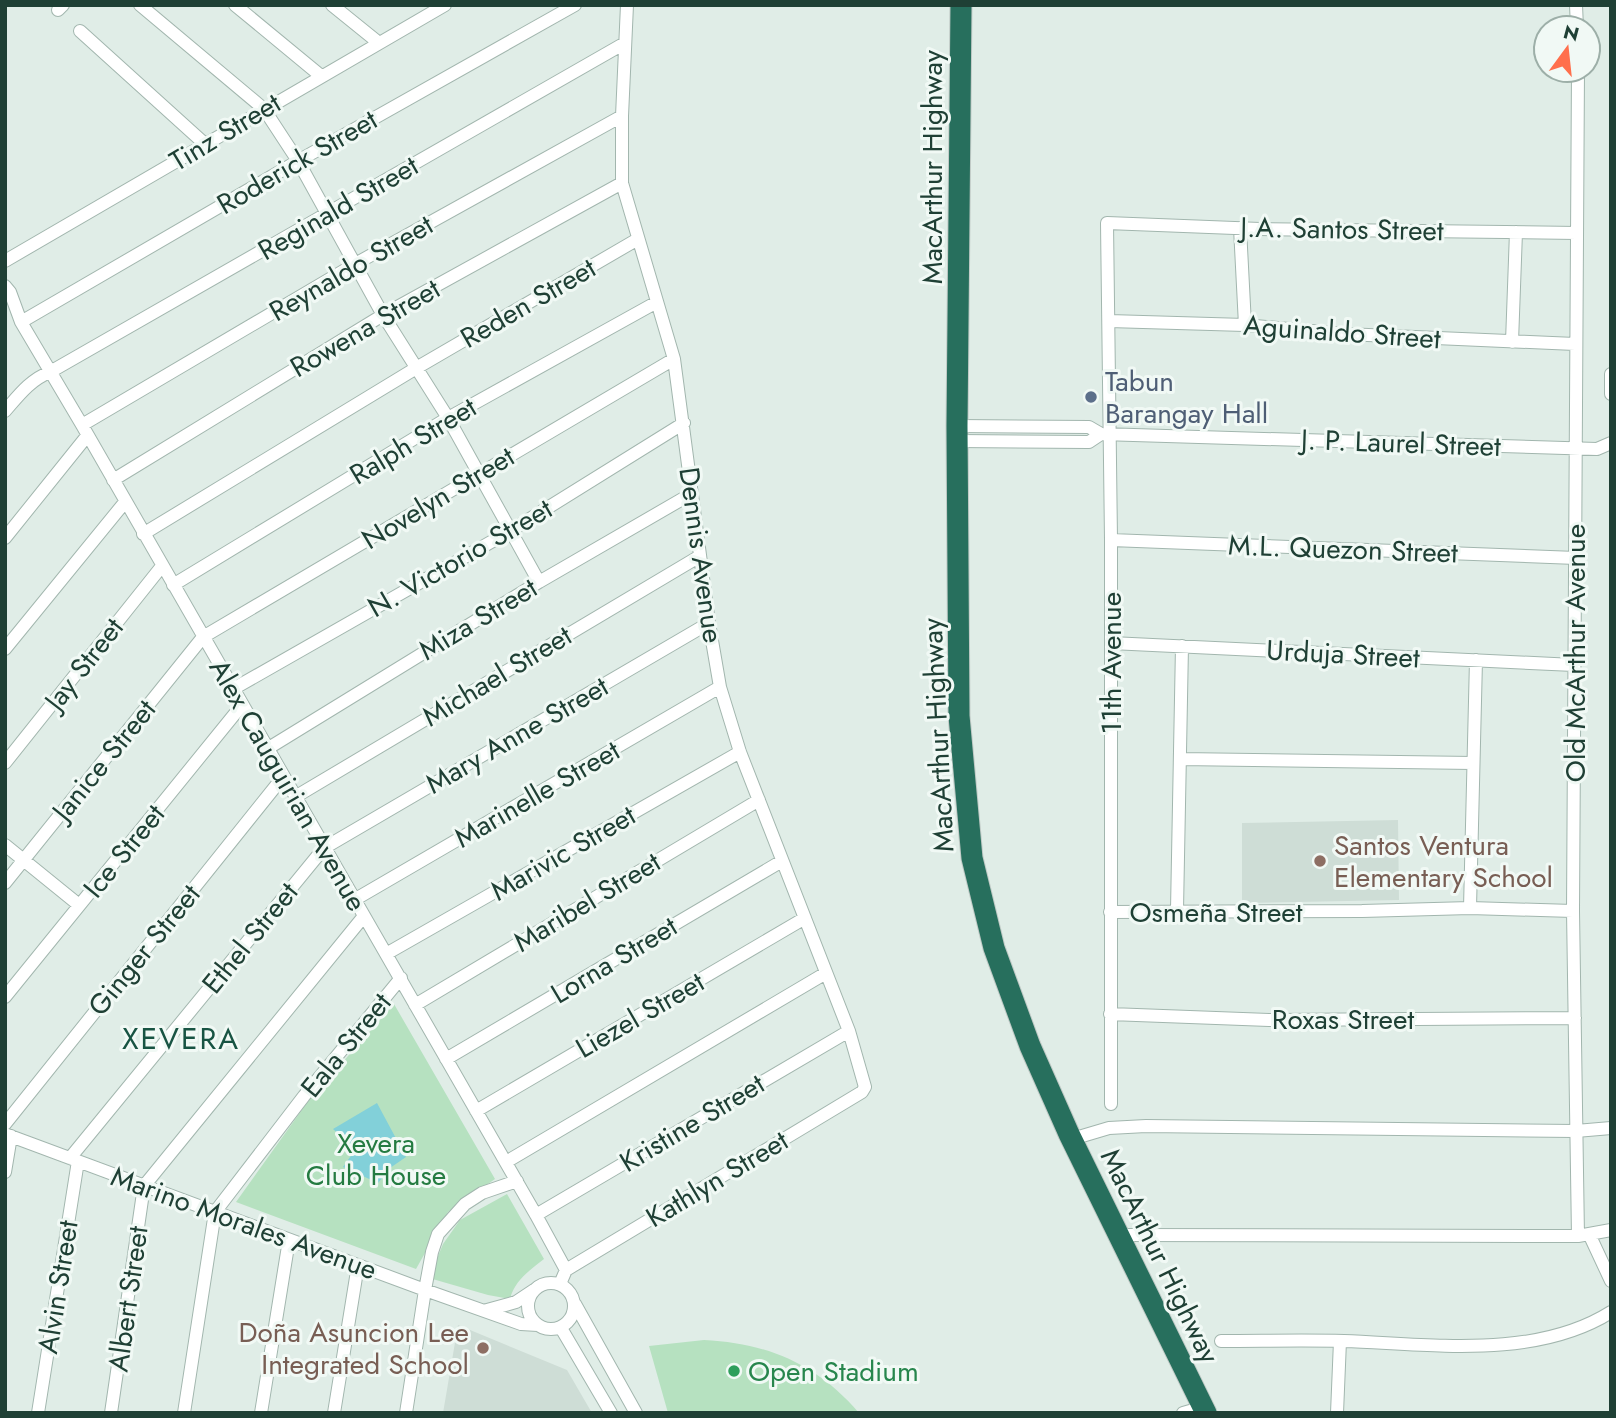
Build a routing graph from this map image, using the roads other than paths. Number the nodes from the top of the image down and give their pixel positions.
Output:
1 (141, 5) edge
2 (234, 5) edge
3 (332, 5) edge
4 (445, 5) edge
5 (575, 5) edge
6 (627, 5) edge
7 (961, 5) edge
8 (427, 9) edge
9 (80, 32) dead end
10 (379, 43) junction
11 (625, 43) junction
12 (321, 76) junction
13 (1578, 84) edge
14 (264, 109) junction
15 (622, 116) junction
16 (206, 145) junction
17 (298, 161) junction
18 (622, 183) junction
19 (328, 214) junction
20 (1107, 223) joint
21 (1240, 228) junction
22 (1516, 232) junction
23 (1577, 233) junction
24 (638, 239) junction
25 (5, 261) edge
26 (357, 264) junction
27 (7, 292) edge
28 (657, 302) junction
29 (383, 315) junction
30 (1109, 321) junction
31 (21, 323) junction
32 (1245, 325) junction
33 (1512, 342) junction
34 (1575, 344) junction
35 (674, 359) junction
36 (418, 367) junction
37 (50, 372) junction
38 (1611, 374) edge
39 (1611, 394) edge
40 (5, 411) edge
41 (448, 418) junction
42 (684, 423) junction
43 (1014, 426) junction
44 (1062, 427) junction
45 (85, 430) junction
46 (957, 434) junction
47 (1106, 434) junction
48 (1014, 442) junction
49 (1062, 442) junction
50 (1611, 443) edge
51 (1575, 449) junction
52 (1597, 449) junction
53 (1611, 457) edge
54 (477, 474) junction
55 (113, 480) junction
56 (691, 494) junction
57 (125, 502) junction
58 (512, 530) junction
59 (143, 534) junction
60 (5, 538) edge
61 (1111, 540) junction
62 (700, 556) junction
63 (1576, 558) junction
64 (162, 566) junction
65 (539, 582) junction
66 (173, 585) junction
67 (709, 623) junction
68 (203, 638) junction
69 (1111, 643) junction
70 (1182, 646) junction
71 (5, 649) edge
72 (1476, 660) junction
73 (1574, 665) junction
74 (720, 687) junction
75 (233, 689) junction
76 (242, 705) junction
77 (267, 749) junction
78 (740, 752) junction
79 (1180, 759) junction
80 (5, 763) edge
81 (1473, 763) junction
82 (284, 777) junction
83 (295, 797) junction
84 (759, 800) junction
85 (5, 845) edge
86 (324, 848) junction
87 (24, 860) junction
88 (782, 861) junction
89 (5, 883) edge
90 (354, 900) junction
91 (79, 905) junction
92 (1469, 908) junction
93 (1177, 910) junction
94 (1573, 911) junction
95 (1110, 912) junction
96 (364, 916) junction
97 (805, 918) junction
98 (386, 954) junction
99 (826, 973) junction
100 (401, 978) junction
101 (5, 997) edge
102 (415, 1005) junction
103 (1110, 1014) junction
104 (1575, 1018) junction
105 (849, 1031) junction
106 (446, 1059) junction
107 (865, 1087) joint
108 (1111, 1104) dead end
109 (476, 1111) junction
110 (1611, 1128) edge
111 (7, 1131) edge
112 (1576, 1131) junction
113 (1072, 1139) junction
114 (74, 1160) junction
115 (506, 1162) junction
116 (5, 1172) edge
117 (517, 1181) junction
118 (144, 1186) junction
119 (215, 1212) junction
120 (536, 1215) junction
121 (1611, 1230) edge
122 (1119, 1235) junction
123 (1584, 1236) junction
124 (289, 1240) junction
125 (358, 1265) junction
126 (566, 1270) junction
127 (1611, 1281) edge
128 (560, 1284) junction
129 (534, 1289) junction
130 (425, 1290) junction
131 (575, 1304) junction
132 (483, 1311) junction
133 (1611, 1312) edge
134 (538, 1325) junction
135 (561, 1328) junction
136 (1221, 1341) dead end
137 (1340, 1341) junction
138 (1198, 1411) edge
139 (38, 1413) edge
140 (111, 1413) edge
141 (184, 1413) edge
142 (261, 1413) edge
143 (334, 1413) edge
144 (406, 1413) edge
145 (611, 1413) edge
146 (636, 1413) edge
147 (1337, 1413) edge

1 - 14 street
2 - 12 street
3 - 10 street
4 - 8 street, Tinz Street
5 - 17 street, Roderick Street
6 - 11 street, Dennis Avenue
7 - 46 highway, MacArthur Highway
8 - 10 street, Tinz Street
9 - 16 street
10 - 12 street, Tinz Street
11 - 15 street, Dennis Avenue
11 - 19 street, Reginald Street
12 - 14 street, Tinz Street
13 - 23 street, Old McArthur Avenue
14 - 16 street, Tinz Street
14 - 17 street
15 - 18 street, Dennis Avenue
15 - 26 street, Reynaldo Street
16 - 25 street, Tinz Street
17 - 19 street
17 - 31 street, Roderick Street
18 - 24 street, Dennis Avenue
18 - 29 street, Rowena Street
19 - 26 street
19 - 37 street, Reginald Street
20 - 21 street, J.A. Santos Street
20 - 30 street, 11th Avenue
21 - 22 street, J.A. Santos Street
21 - 32 street
22 - 23 street, J.A. Santos Street
22 - 33 street
23 - 34 street, Old McArthur Avenue
24 - 28 street, Dennis Avenue
24 - 36 street, Reden Street
26 - 29 street
26 - 45 street, Reynaldo Street
27 - 31 street, Alex Cauguirian Avenue
28 - 35 street, Dennis Avenue
28 - 41 street, Ralph Street
29 - 36 street
29 - 55 street, Rowena Street
30 - 32 street, Aguinaldo Street
30 - 47 street, 11th Avenue
31 - 37 street, Alex Cauguirian Avenue
32 - 33 street, Aguinaldo Street
33 - 34 street, Aguinaldo Street
34 - 51 street, Old McArthur Avenue
35 - 42 street, Dennis Avenue
35 - 54 street, Novelyn Street
36 - 41 street
36 - 59 street, Reden Street
37 - 40 street, Reginald Street
37 - 45 street, Alex Cauguirian Avenue
38 - 39 street
41 - 54 street
41 - 66 street, Ralph Street
42 - 56 street, Dennis Avenue
42 - 58 street, N. Victorio Street
43 - 44 street, J. P. Laurel Street
43 - 46 street, J. P. Laurel Street
43 - 48 street
44 - 47 street, J. P. Laurel Street
44 - 49 street
45 - 55 street, Alex Cauguirian Avenue
45 - 60 street
46 - 48 street, J. P. Laurel Street
46 - 113 highway, MacArthur Highway
47 - 49 street, J. P. Laurel Street
47 - 51 street, J. P. Laurel Street
47 - 61 street, 11th Avenue
48 - 49 street, J. P. Laurel Street
50 - 52 street
51 - 52 street, J. P. Laurel Street
51 - 63 street, Old McArthur Avenue
52 - 53 street
54 - 58 street
54 - 68 street, Novelyn Street
55 - 57 street, Alex Cauguirian Avenue
56 - 62 street, Dennis Avenue
56 - 65 street, Miza Street
57 - 59 street, Alex Cauguirian Avenue
57 - 71 street
58 - 65 street
58 - 75 street, N. Victorio Street
59 - 64 street, Alex Cauguirian Avenue
61 - 63 street, M.L. Quezon Street
61 - 69 street, 11th Avenue
62 - 67 street, Dennis Avenue
62 - 83 street, Michael Street
63 - 73 street, Old McArthur Avenue
64 - 66 street, Alex Cauguirian Avenue
64 - 80 street, Jay Street
65 - 77 street, Miza Street
66 - 68 street, Alex Cauguirian Avenue
67 - 74 street, Dennis Avenue
67 - 86 street, Mary Anne Street
68 - 75 street, Alex Cauguirian Avenue
68 - 87 street, Janice Street
69 - 70 street, Urduja Street
69 - 95 street, 11th Avenue
70 - 72 street, Urduja Street
70 - 79 street
72 - 73 street, Urduja Street
72 - 81 street
73 - 94 street, Old McArthur Avenue
74 - 78 street, Dennis Avenue
74 - 90 street, Marinelle Street
75 - 76 street, Alex Cauguirian Avenue
76 - 77 street, Alex Cauguirian Avenue
76 - 91 street, Ice Street
77 - 82 street, Alex Cauguirian Avenue
78 - 84 street, Dennis Avenue
78 - 98 street, Marivic Street
79 - 81 street
79 - 93 street
81 - 92 street
82 - 83 street, Alex Cauguirian Avenue
82 - 111 street, Ginger Street
83 - 86 street, Alex Cauguirian Avenue
84 - 88 street, Dennis Avenue
84 - 102 street, Maribel Street
85 - 87 street
86 - 90 street, Alex Cauguirian Avenue
86 - 114 street, Ethel Street
87 - 89 street, Janice Street
87 - 91 street
88 - 97 street, Dennis Avenue
88 - 106 street, Lorna Street
90 - 96 street, Alex Cauguirian Avenue
91 - 101 street, Ice Street
92 - 93 street, Osmeña Street
92 - 94 street, Osmeña Street
93 - 95 street, Osmeña Street
94 - 104 street, Old McArthur Avenue
95 - 103 street, 11th Avenue
96 - 98 street, Alex Cauguirian Avenue
96 - 118 street
97 - 99 street, Dennis Avenue
97 - 109 street, Liezel Street
98 - 100 street, Alex Cauguirian Avenue
99 - 105 street, Dennis Avenue
99 - 115 street
100 - 102 street, Alex Cauguirian Avenue
100 - 119 street, Eala Street
102 - 106 street, Alex Cauguirian Avenue
103 - 104 street, Roxas Street
103 - 108 street, 11th Avenue
104 - 112 street, Old McArthur Avenue
105 - 107 street, Dennis Avenue
105 - 120 street, Kristine Street
106 - 109 street, Alex Cauguirian Avenue
107 - 126 street, Kathlyn Street
109 - 115 street, Alex Cauguirian Avenue
110 - 112 street
111 - 114 street, Marino Morales Avenue
111 - 116 street
112 - 113 street
112 - 123 street, Old McArthur Avenue
113 - 122 highway, MacArthur Highway
114 - 118 street, Marino Morales Avenue
114 - 139 street, Alvin Street
115 - 117 street, Alex Cauguirian Avenue
117 - 120 street, Alex Cauguirian Avenue
117 - 130 street
118 - 119 street, Marino Morales Avenue
118 - 140 street, Albert Street
119 - 124 street, Marino Morales Avenue
119 - 141 street
120 - 126 street, Alex Cauguirian Avenue
121 - 123 street
122 - 123 street
122 - 138 highway, MacArthur Highway
123 - 127 street
124 - 125 street, Marino Morales Avenue
124 - 142 street
125 - 130 street, Marino Morales Avenue
125 - 143 street
126 - 128 street
128 - 129 street
128 - 131 street
129 - 132 street
129 - 134 street
130 - 132 street, Marino Morales Avenue
130 - 144 street
131 - 135 street
131 - 146 street
132 - 134 street, Marino Morales Avenue
133 - 137 street
134 - 135 street
135 - 145 street
136 - 137 street
137 - 147 street

